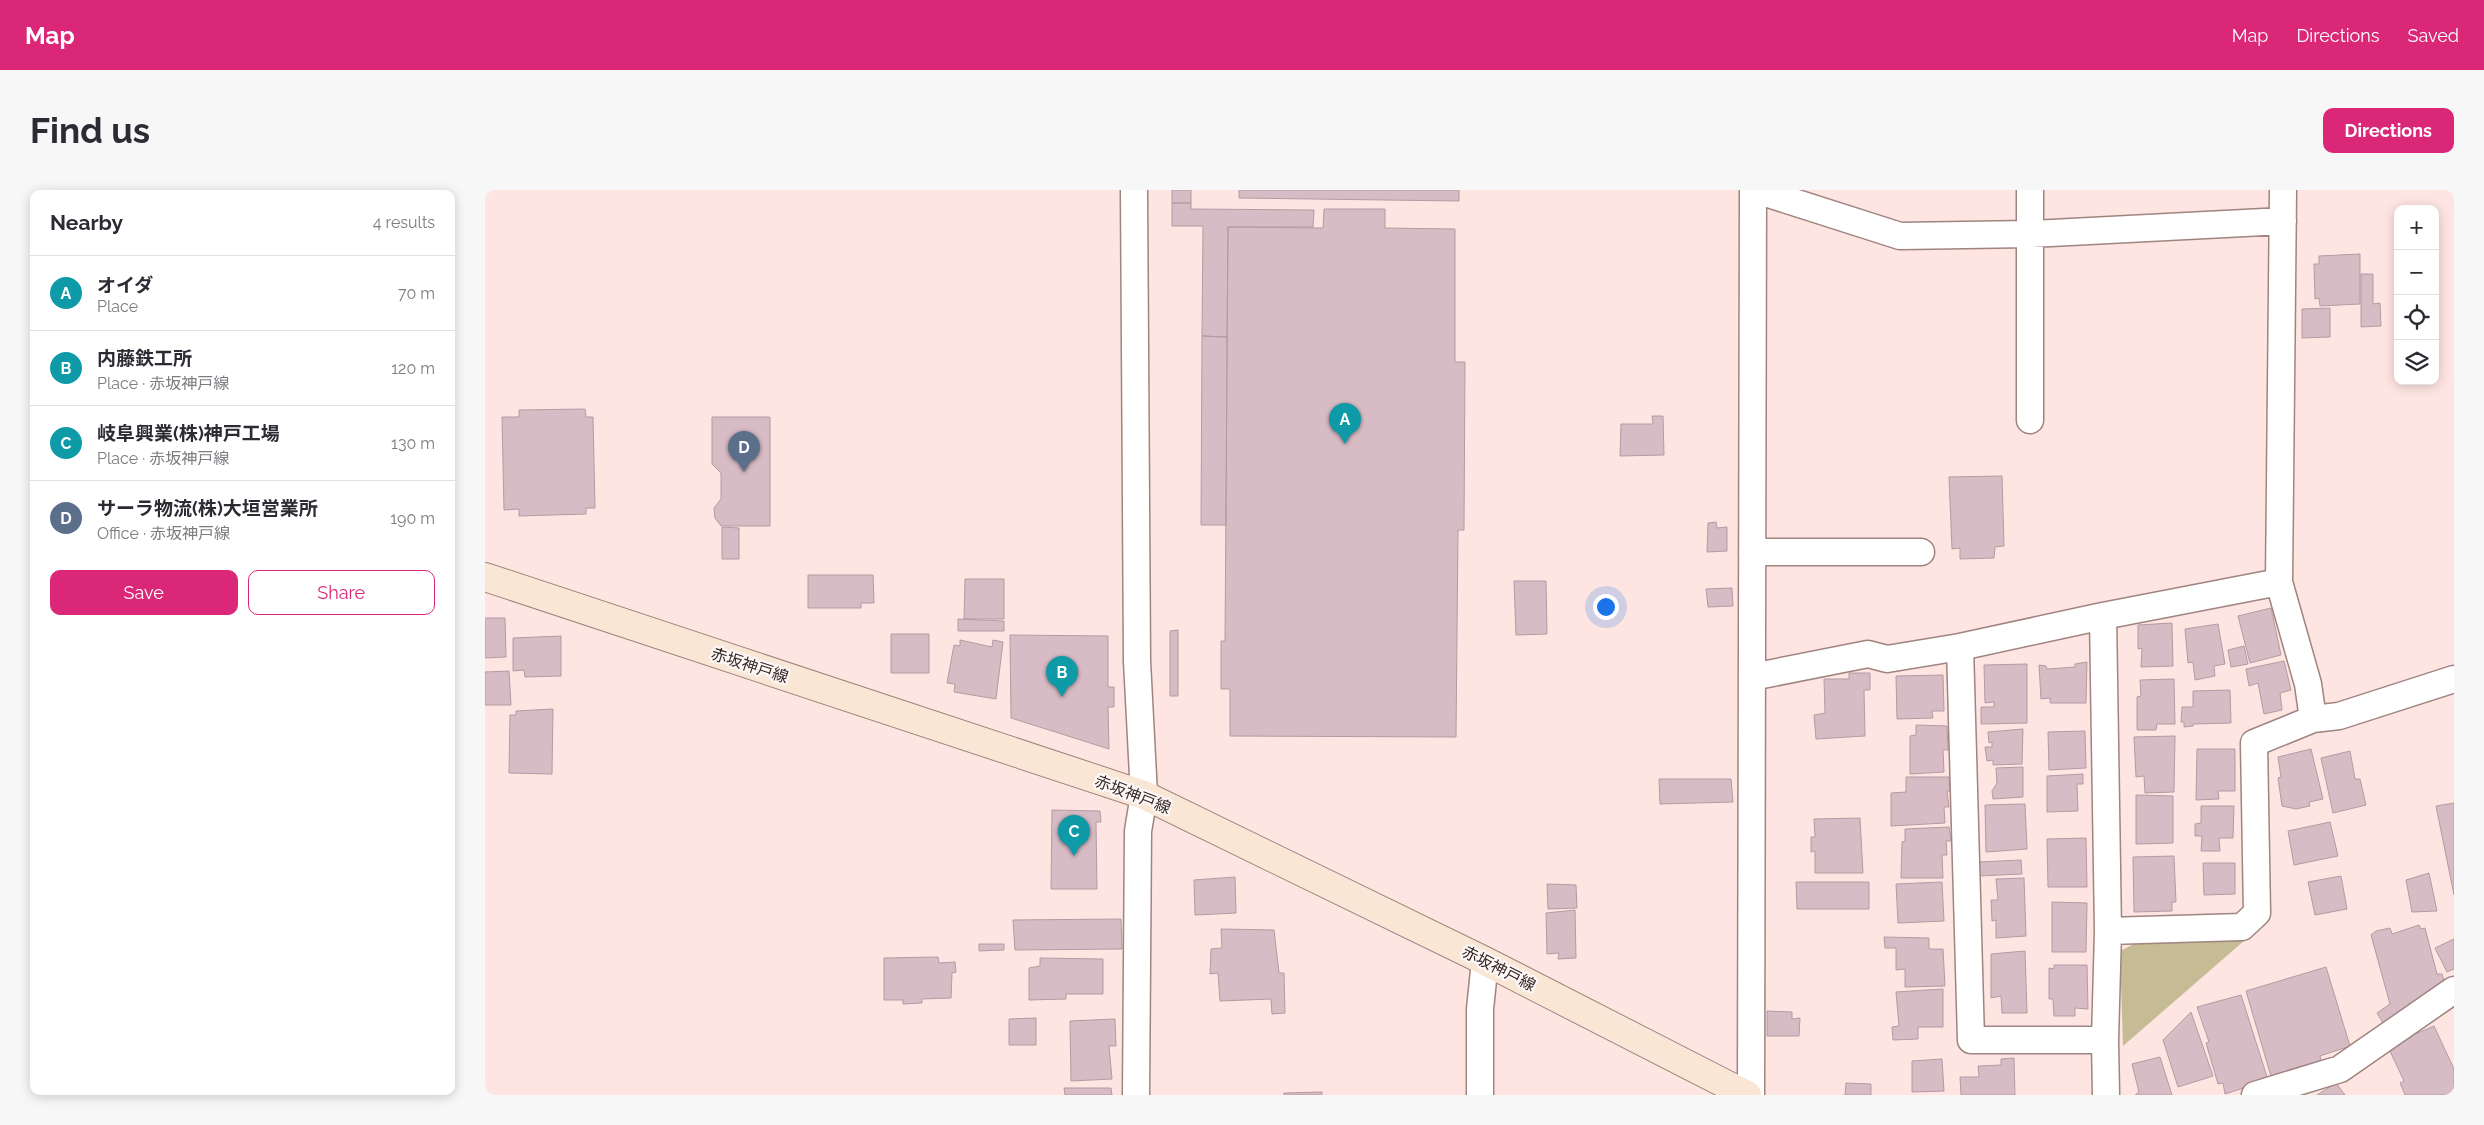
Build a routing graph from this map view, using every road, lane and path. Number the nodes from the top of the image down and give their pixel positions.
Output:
1 (1134, 190) edge
2 (1754, 190) edge
3 (2030, 190) edge
4 (2283, 190) edge
5 (2283, 220) junction
6 (2030, 234) junction
7 (2030, 420) dead end
8 (1752, 552) junction
9 (1921, 552) dead end
10 (485, 577) edge
11 (2279, 582) junction
12 (2103, 616) junction
13 (1960, 647) junction
14 (1751, 677) junction
15 (2454, 679) edge
16 (2313, 719) junction
17 (1144, 795) junction
18 (2108, 931) junction
19 (1485, 961) junction
20 (2454, 990) edge
21 (2105, 1040) junction
22 (1136, 1095) edge
23 (1480, 1095) edge
24 (1747, 1095) edge
25 (1751, 1095) edge
26 (2106, 1095) edge
27 (2255, 1095) edge

1 - 17 street
2 - 6 street
2 - 8 street
3 - 6 street
4 - 5 street
5 - 6 street
5 - 11 street
6 - 7 street
8 - 9 street
8 - 14 street
10 - 17 main road, 赤坂神戸線
11 - 12 street
11 - 16 street
12 - 13 street
12 - 18 street
13 - 14 street
13 - 21 street
14 - 25 street
15 - 16 street
16 - 18 street
17 - 19 main road, 赤坂神戸線
17 - 22 street
18 - 21 street
19 - 23 street
19 - 24 main road, 赤坂神戸線
20 - 27 street
21 - 26 street

